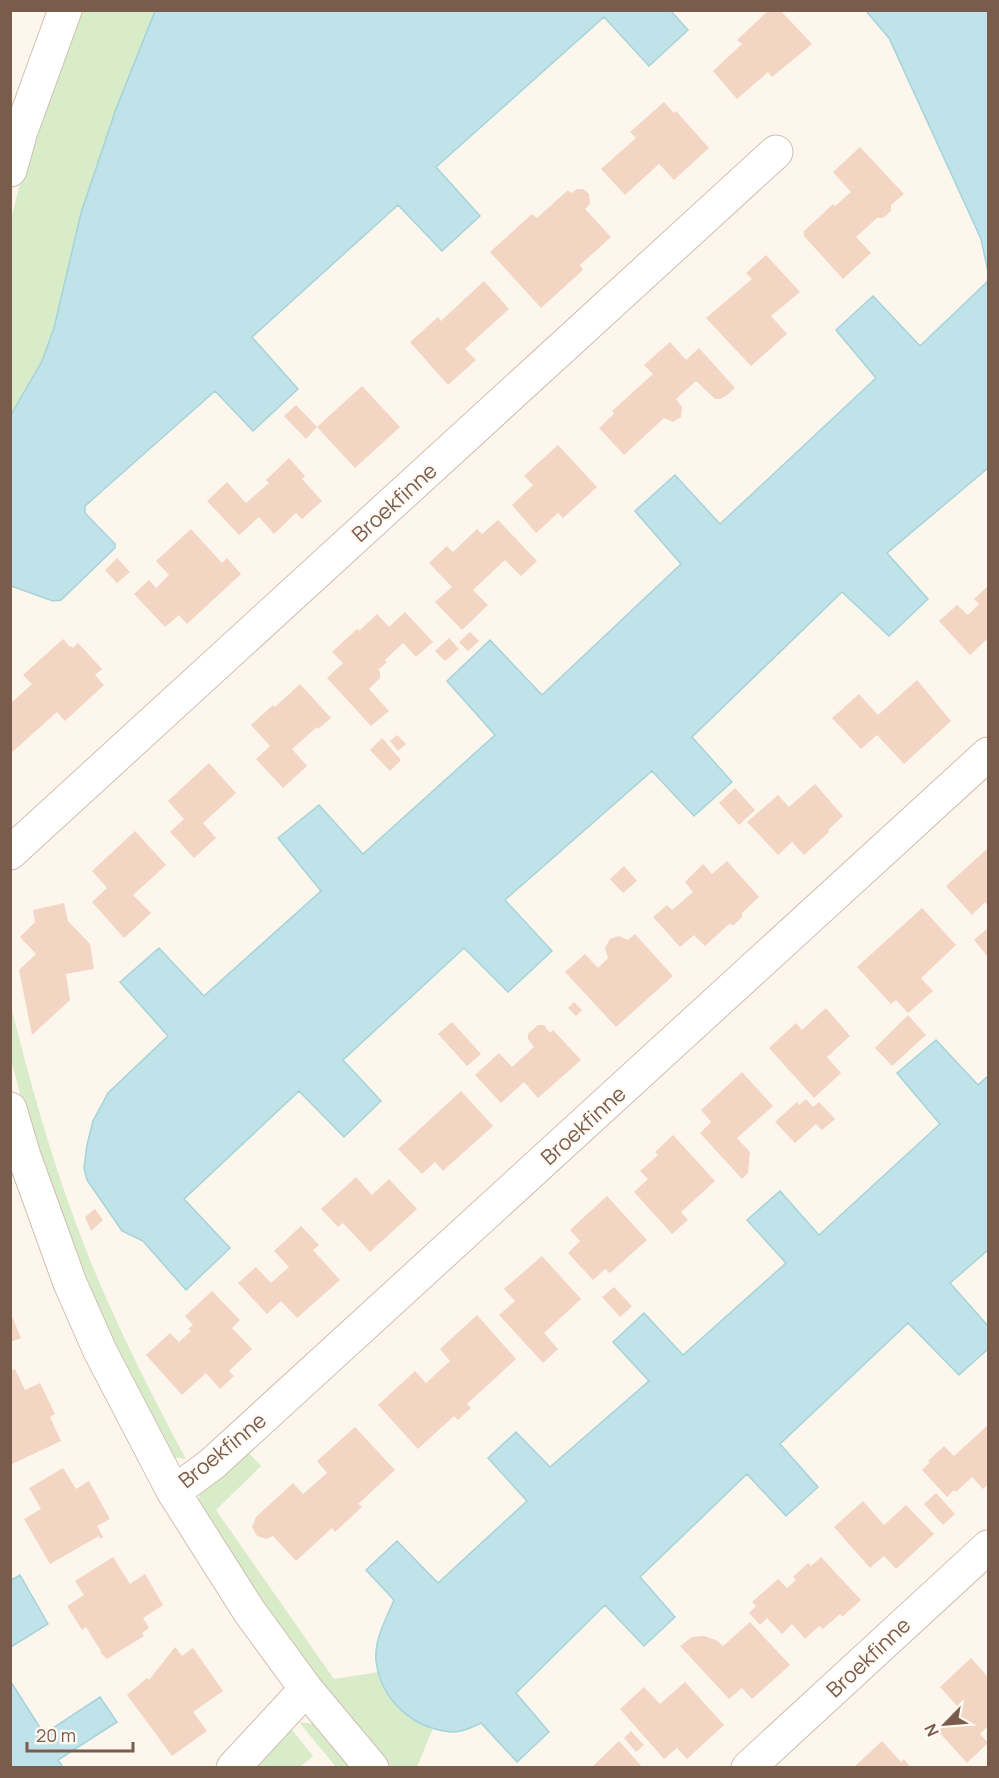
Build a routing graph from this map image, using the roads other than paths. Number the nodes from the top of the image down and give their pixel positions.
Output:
1 (65, 10) edge
2 (776, 152) dead end
3 (10, 170) edge
4 (988, 754) edge
5 (10, 852) edge
6 (10, 1109) edge
7 (172, 1491) junction
8 (988, 1547) edge
9 (306, 1689) junction
10 (233, 1767) edge
11 (372, 1767) edge
12 (748, 1767) edge

1 - 3 street
2 - 5 street, Broekfinne
4 - 7 street, Broekfinne
6 - 7 street, Broekfinne
7 - 9 street, Broekfinne
8 - 12 street, Broekfinne
9 - 10 street
9 - 11 street, Broekfinne

